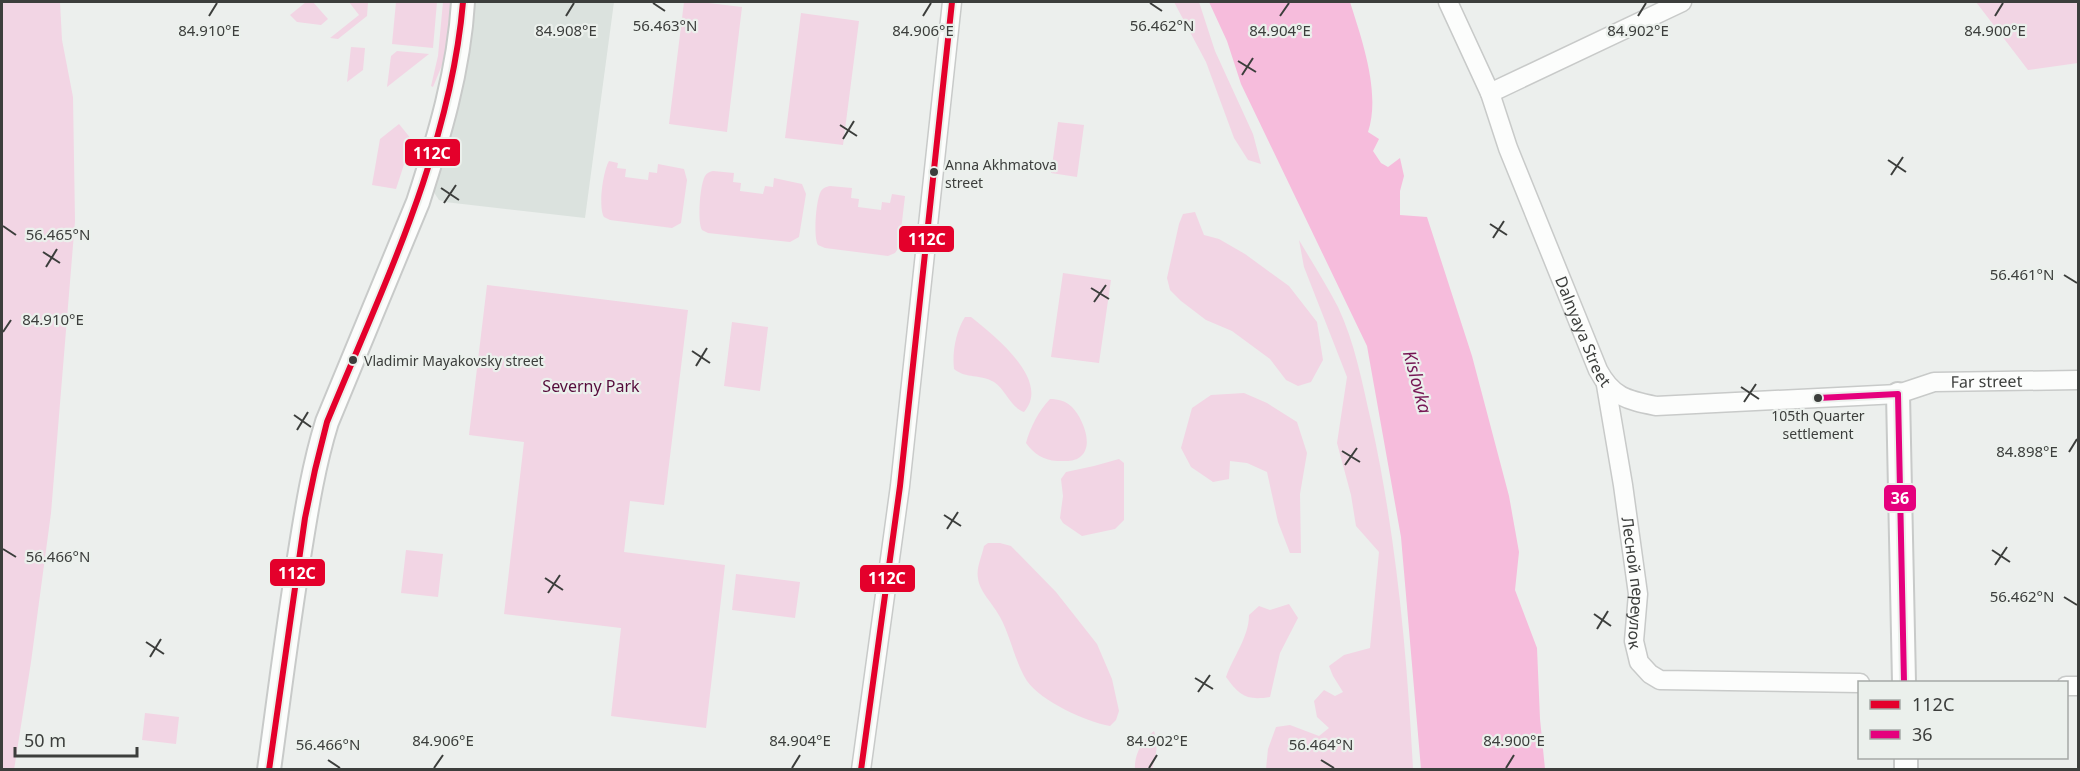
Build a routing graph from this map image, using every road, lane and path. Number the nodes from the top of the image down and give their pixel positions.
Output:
1 (463, 2) edge
2 (952, 2) edge
3 (1448, 2) edge
4 (1682, 2) edge
5 (1490, 93) junction
6 (2079, 380) edge
7 (1606, 385) junction
8 (1898, 394) junction
9 (1904, 681) edge
10 (1858, 683) edge
11 (269, 770) edge
12 (861, 770) edge

1 - 11 street
2 - 12 street
3 - 5 street, Dalnyaya Street
4 - 5 street
5 - 7 street, Dalnyaya Street
6 - 8 street, Far street
7 - 8 street, Dalnyaya Street
7 - 10 street, Лесной переулок
8 - 9 street

